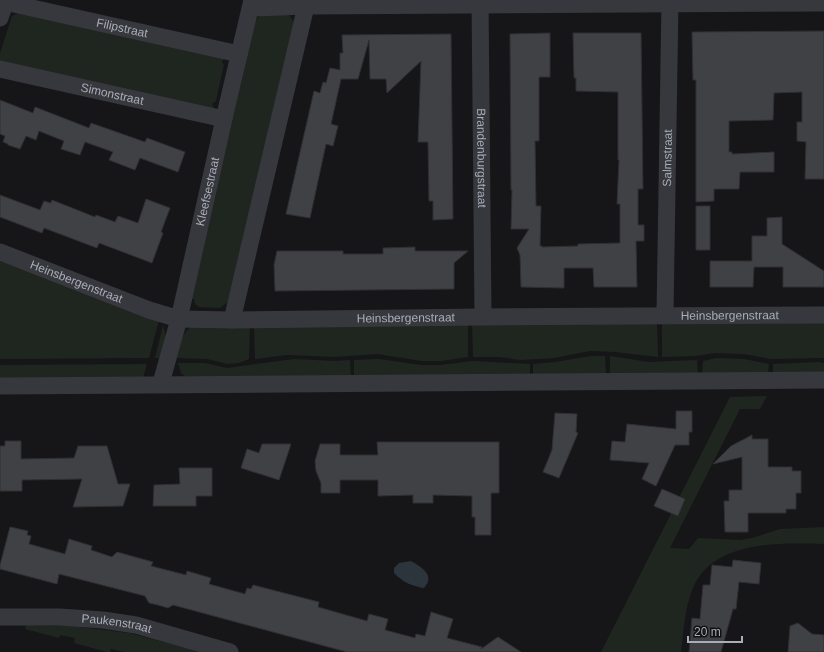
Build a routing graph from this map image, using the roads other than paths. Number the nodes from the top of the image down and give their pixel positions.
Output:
1 (670, 2) edge
2 (480, 3) edge
3 (824, 3) edge
4 (252, 4) edge
5 (306, 6) junction
6 (4, 7) edge
7 (239, 54) junction
8 (0, 69) edge
9 (224, 119) junction
10 (0, 252) edge
11 (666, 315) junction
12 (824, 315) edge
13 (483, 317) junction
14 (179, 319) junction
15 (232, 320) junction
16 (824, 380) edge
17 (161, 383) junction
18 (0, 386) edge
19 (0, 617) edge
20 (230, 652) edge

1 - 2 street
1 - 3 street
1 - 11 street, Salmstraat
2 - 5 street
2 - 13 street, Brandenburgstraat
4 - 5 street
4 - 7 street, Kleefsestraat
5 - 15 street
6 - 7 street, Filipstraat
7 - 9 street, Kleefsestraat
8 - 9 street, Simonstraat
9 - 14 street, Kleefsestraat
10 - 14 street, Heinsbergenstraat
11 - 12 street, Heinsbergenstraat
11 - 13 street, Heinsbergenstraat
13 - 15 street, Heinsbergenstraat
14 - 15 street, Heinsbergenstraat
14 - 17 street, Kleefsestraat
16 - 17 street
17 - 18 street
19 - 20 street, Paukenstraat

